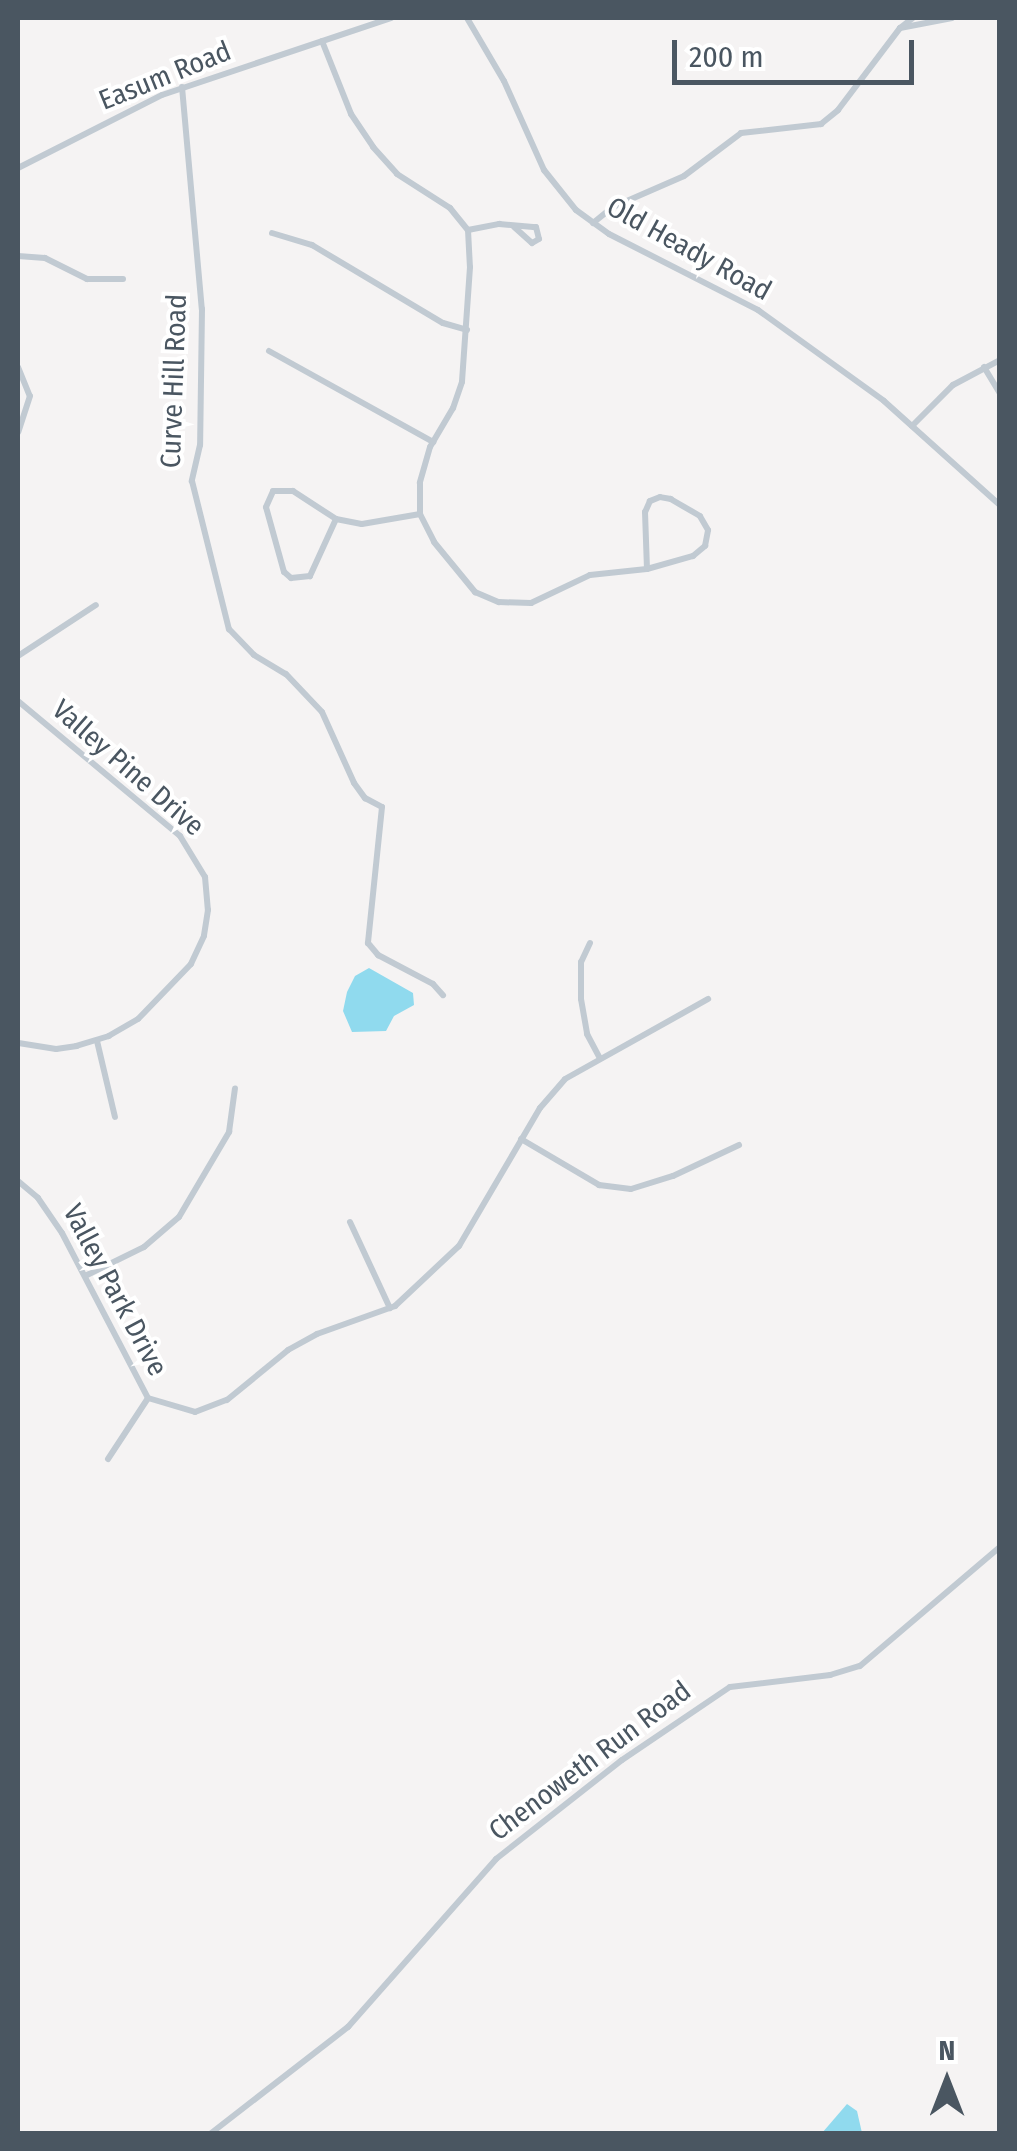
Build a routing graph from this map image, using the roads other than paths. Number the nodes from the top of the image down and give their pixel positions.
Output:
1 (391, 18) edge
2 (467, 18) edge
3 (913, 18) edge
4 (952, 18) edge
5 (900, 28) junction
6 (322, 42) junction
7 (182, 87) junction
8 (18, 168) edge
9 (593, 223) junction
10 (514, 226) dead end
11 (468, 230) junction
12 (272, 233) dead end
13 (18, 256) edge
14 (123, 279) dead end
15 (467, 330) junction
16 (270, 351) dead end
17 (1000, 360) edge
18 (984, 367) junction
19 (18, 368) edge
20 (1000, 394) edge
21 (912, 426) junction
22 (18, 432) edge
23 (433, 442) junction
24 (1000, 505) edge
25 (420, 514) junction
26 (336, 519) junction
27 (647, 569) junction
28 (96, 605) dead end
29 (18, 656) edge
30 (18, 701) edge
31 (590, 943) dead end
32 (442, 996) dead end
33 (708, 998) dead end
34 (97, 1041) junction
35 (18, 1043) edge
36 (600, 1058) junction
37 (235, 1088) dead end
38 (115, 1116) dead end
39 (521, 1139) junction
40 (739, 1145) dead end
41 (18, 1180) edge
42 (350, 1222) dead end
43 (84, 1276) junction
44 (390, 1308) junction
45 (148, 1398) junction
46 (108, 1459) dead end
47 (1000, 1547) edge
48 (210, 2134) edge

1 - 6 street, Easum Road
2 - 9 street, Old Heady Road
3 - 5 street
4 - 5 street
5 - 9 street
6 - 7 street, Easum Road
6 - 11 street
7 - 8 street, Easum Road
7 - 32 street, Curve Hill Road
9 - 21 street, Old Heady Road
10 - 11 street
11 - 15 street
12 - 15 street
13 - 14 street
15 - 23 street
16 - 23 street
17 - 18 street
18 - 20 street
18 - 21 street
19 - 22 street
21 - 24 street, Old Heady Road
23 - 25 street
25 - 26 street
25 - 27 street
26 - 26 street
27 - 27 street
28 - 29 street
30 - 34 street, Valley Pine Drive
31 - 36 street
33 - 36 street, Valley Park Drive
34 - 35 street, Valley Pine Drive
34 - 38 street
36 - 39 street, Valley Park Drive
37 - 43 street
39 - 40 street
39 - 44 street, Valley Park Drive
41 - 43 street, Valley Park Drive
42 - 44 street
43 - 45 street, Valley Park Drive
44 - 45 street, Valley Park Drive
45 - 46 street
47 - 48 street, Chenoweth Run Road

